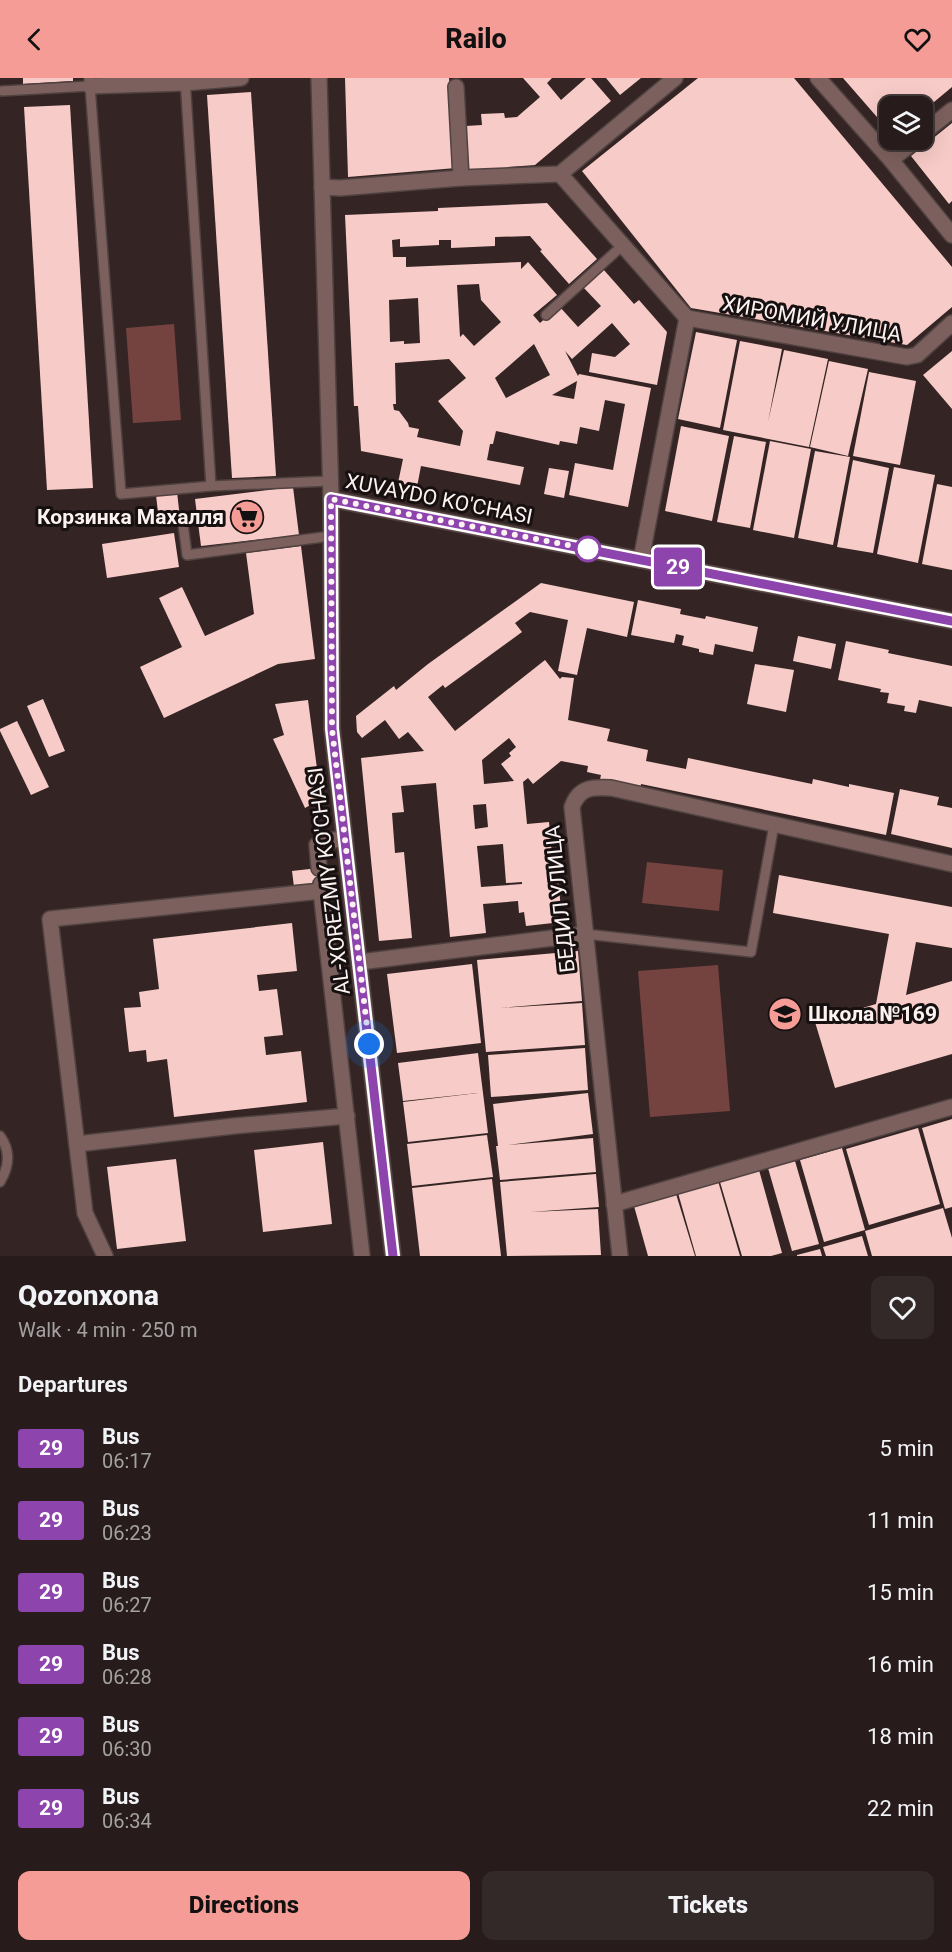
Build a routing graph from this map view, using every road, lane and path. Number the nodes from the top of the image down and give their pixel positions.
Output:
1 (241, 78) edge
2 (319, 78) edge
3 (675, 78) edge
4 (818, 78) edge
5 (185, 81) edge
6 (90, 82) edge
7 (456, 87) dead end
8 (3, 91) dead end
9 (952, 110) edge
10 (933, 125) edge
11 (904, 150) edge
12 (891, 160) junction
13 (560, 174) junction
14 (461, 178) junction
15 (322, 187) junction
16 (952, 235) edge
17 (623, 245) junction
18 (546, 315) dead end
19 (687, 318) junction
20 (952, 323) edge
21 (330, 480) junction
22 (211, 486) junction
23 (331, 499) junction
24 (183, 524) dead end
25 (331, 536) junction
26 (641, 560) junction
27 (952, 621) edge
28 (774, 825) junction
29 (345, 839) junction
30 (952, 864) edge
31 (319, 868) dead end
32 (585, 934) junction
33 (360, 962) junction
34 (952, 1107) edge
35 (347, 1116) junction
36 (0, 1136) edge
37 (77, 1144) junction
38 (0, 1182) edge
39 (614, 1204) junction
40 (105, 1256) edge
41 (362, 1256) edge
42 (393, 1256) edge
43 (620, 1256) edge

1 - 5 street
2 - 15 street, XUVAYDO KO'CHASI
3 - 13 street
4 - 12 street
5 - 6 street
5 - 22 lane
6 - 8 lane
6 - 22 lane
7 - 14 street
9 - 10 street
11 - 12 street
12 - 16 street
13 - 14 street
13 - 17 street
14 - 15 street
15 - 21 street, XUVAYDO KO'CHASI
17 - 18 lane
17 - 19 street
19 - 20 street, ХИРОМИЙ УЛИЦА
19 - 26 street
21 - 22 lane
21 - 23 street, XUVAYDO KO'CHASI
23 - 25 street, AL-XOREZMIY KO'CHASI
23 - 26 street, XUVAYDO KO'CHASI
24 - 25 lane
25 - 29 street, AL-XOREZMIY KO'CHASI
26 - 27 street, XUVAYDO KO'CHASI
28 - 30 street, БЕДИЛ УЛИЦА
28 - 32 lane
28 - 32 street, БЕДИЛ УЛИЦА
29 - 31 street
29 - 33 street, AL-XOREZMIY KO'CHASI
32 - 33 street
32 - 39 street, БЕДИЛ УЛИЦА
33 - 42 street, AL-XOREZMIY KO'CHASI
34 - 39 street
35 - 37 street
35 - 37 street
35 - 41 street
36 - 38 lane
37 - 40 street
39 - 43 street, БЕДИЛ УЛИЦА

